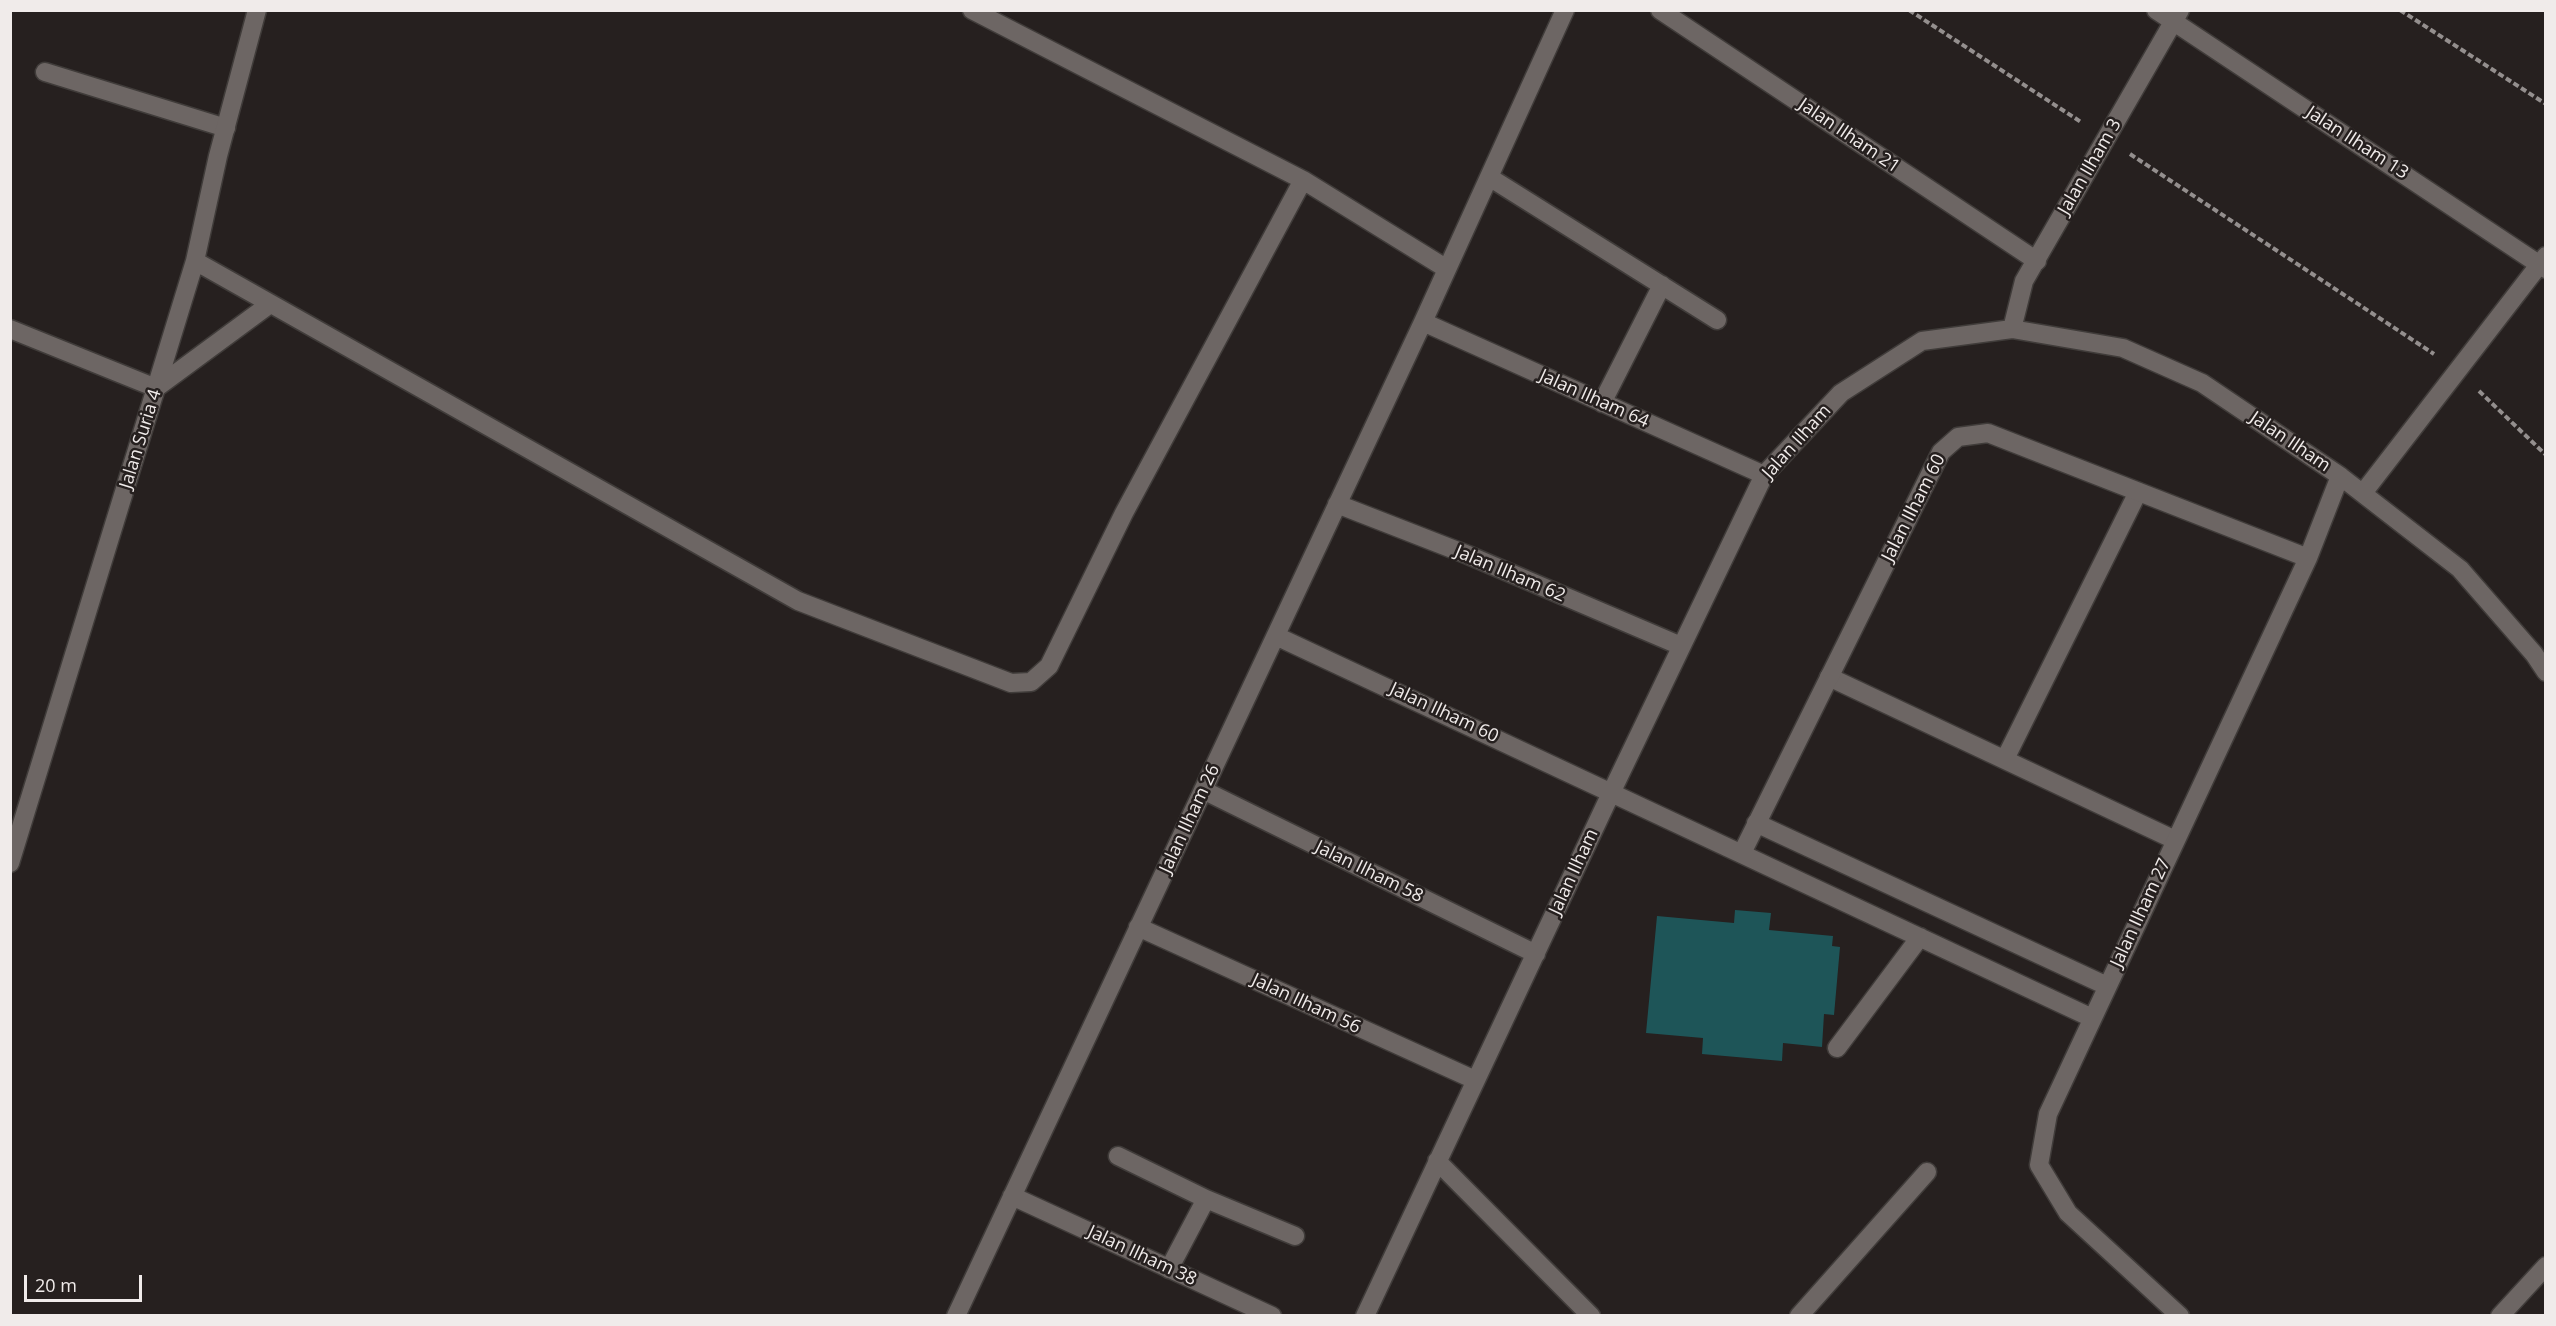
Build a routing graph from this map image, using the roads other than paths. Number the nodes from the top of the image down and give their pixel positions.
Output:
1 (257, 10) edge
2 (972, 10) edge
3 (1565, 10) edge
4 (1660, 10) edge
5 (2156, 10) edge
6 (2177, 16) edge
7 (45, 72) dead end
8 (226, 128) junction
9 (1490, 177) junction
10 (1303, 180) junction
11 (195, 261) junction
12 (2037, 261) junction
13 (2544, 263) edge
14 (1447, 269) junction
15 (1662, 285) junction
16 (270, 304) junction
17 (1717, 320) dead end
18 (1423, 322) junction
19 (10, 329) edge
20 (2012, 329) junction
21 (156, 388) junction
22 (1602, 403) junction
23 (1764, 475) junction
24 (2340, 476) junction
25 (2138, 492) junction
26 (2363, 493) junction
27 (1337, 504) junction
28 (2308, 558) junction
29 (1276, 636) junction
30 (1681, 646) junction
31 (2546, 672) edge
32 (1829, 677) junction
33 (2005, 759) junction
34 (1203, 790) junction
35 (1612, 791) junction
36 (1756, 823) junction
37 (2175, 840) junction
38 (1742, 853) junction
39 (10, 863) edge
40 (1138, 927) junction
41 (1920, 937) junction
42 (1536, 954) junction
43 (2107, 986) junction
44 (2092, 1018) junction
45 (1837, 1048) dead end
46 (1475, 1080) junction
47 (1118, 1156) dead end
48 (1437, 1161) junction
49 (1927, 1172) dead end
50 (1012, 1197) junction
51 (1206, 1199) junction
52 (1295, 1236) dead end
53 (2546, 1266) edge
54 (1169, 1269) junction
55 (956, 1316) edge
56 (1272, 1316) edge
57 (1365, 1316) edge
58 (1590, 1316) edge
59 (1799, 1316) edge
60 (2180, 1316) edge
61 (2500, 1316) edge

1 - 8 street, Jalan Suria 4
2 - 10 street
3 - 9 street, Jalan Ilham 26
4 - 12 street, Jalan Ilham 21
5 - 6 street, Jalan Ilham 13
6 - 12 street, Jalan Ilham 3
6 - 13 street, Jalan Ilham 13
7 - 8 street
8 - 11 street, Jalan Suria 4
9 - 14 street, Jalan Ilham 26
9 - 15 street
10 - 14 street
10 - 16 street
11 - 16 street
11 - 21 street, Jalan Suria 4
12 - 20 street, Jalan Ilham 3
13 - 26 street
14 - 18 street, Jalan Ilham 26
15 - 17 street
15 - 22 street
16 - 21 street
18 - 22 street, Jalan Ilham 64
18 - 27 street, Jalan Ilham 26
19 - 21 street
20 - 23 street, Jalan Ilham
20 - 24 street, Jalan Ilham
21 - 39 street, Jalan Suria 4
22 - 23 street, Jalan Ilham 64
23 - 30 street, Jalan Ilham
24 - 26 street, Jalan Ilham
24 - 28 street, Jalan Ilham 27
25 - 28 street, Jalan Ilham 60
25 - 32 street, Jalan Ilham 60
25 - 33 street
26 - 31 street, Jalan Ilham
27 - 29 street, Jalan Ilham 26
27 - 30 street, Jalan Ilham 62
28 - 37 street, Jalan Ilham 27
29 - 34 street, Jalan Ilham 26
29 - 35 street, Jalan Ilham 60
30 - 35 street, Jalan Ilham
32 - 33 street
32 - 36 street, Jalan Ilham 60
33 - 37 street
34 - 40 street, Jalan Ilham 26
34 - 42 street, Jalan Ilham 58
35 - 38 street, Jalan Ilham 60
35 - 42 street, Jalan Ilham
36 - 38 street, Jalan Ilham 60
36 - 43 street
37 - 43 street, Jalan Ilham 27
38 - 41 street, Jalan Ilham 60
40 - 46 street, Jalan Ilham 56
40 - 50 street, Jalan Ilham 26
41 - 44 street, Jalan Ilham 60
41 - 45 street
42 - 46 street, Jalan Ilham
43 - 44 street, Jalan Ilham 27
44 - 60 street, Jalan Ilham 27
46 - 48 street, Jalan Ilham
47 - 51 street
48 - 57 street, Jalan Ilham
48 - 58 street
49 - 59 street
50 - 54 street, Jalan Ilham 38
50 - 55 street, Jalan Ilham 26
51 - 52 street
51 - 54 street
53 - 61 street
54 - 56 street, Jalan Ilham 38

